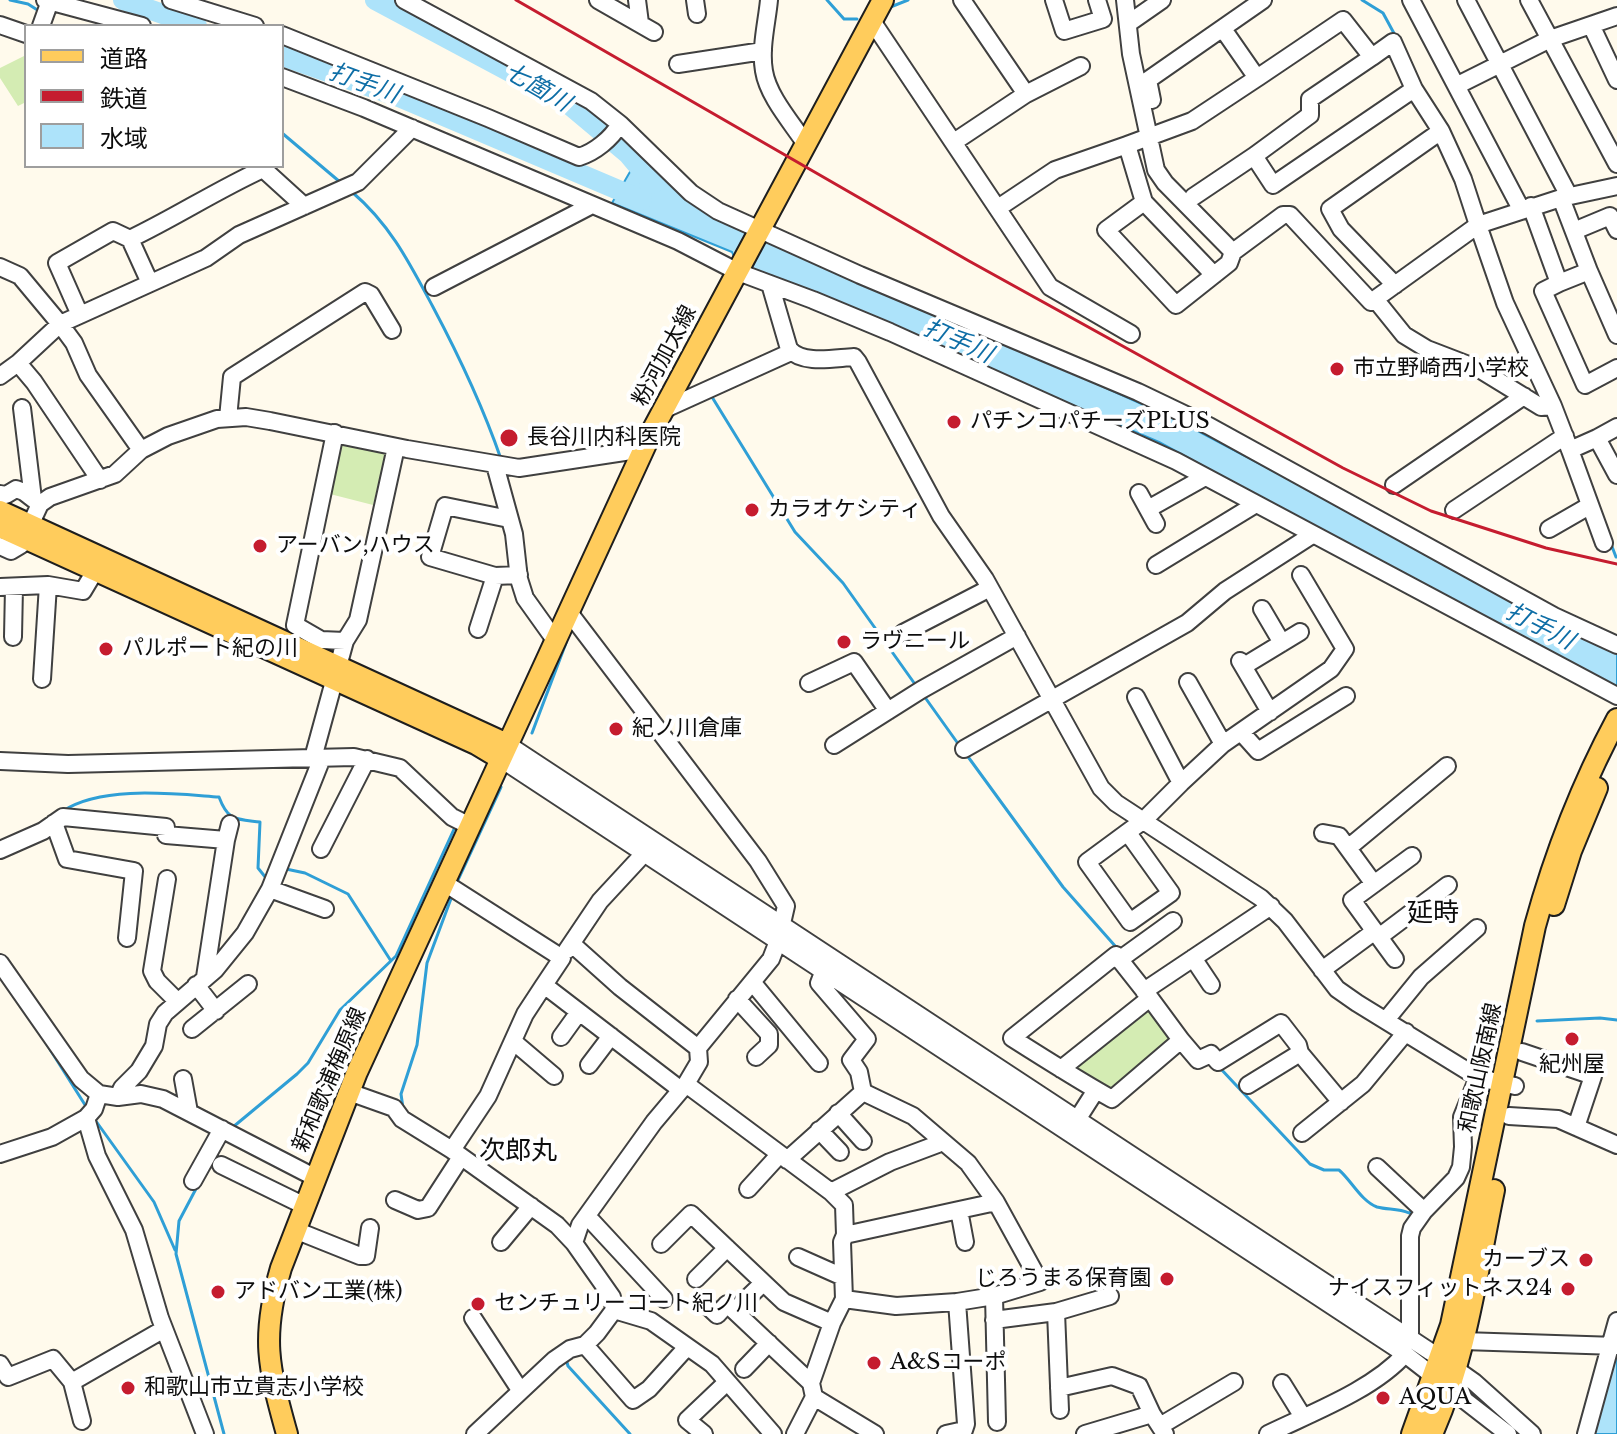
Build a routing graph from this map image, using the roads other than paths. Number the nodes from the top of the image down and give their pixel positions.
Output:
1 (48, 0) edge
2 (404, 0) edge
3 (598, 0) edge
4 (637, 0) edge
5 (769, 0) edge
6 (883, 0) edge
7 (962, 0) edge
8 (1054, 0) edge
9 (1097, 0) edge
10 (1125, 0) edge
11 (1162, 0) edge
12 (1263, 0) edge
13 (1411, 0) edge
14 (1466, 0) edge
15 (1529, 0) edge
16 (179, 1) edge
17 (1617, 16) edge
18 (872, 21) junction
19 (1129, 23) junction
20 (42, 24) edge
21 (135, 24) edge
22 (249, 24) edge
23 (0, 25) edge
24 (1591, 25) junction
25 (1223, 29) junction
26 (24, 33) edge
27 (284, 36) edge
28 (1550, 39) junction
29 (763, 51) junction
30 (1372, 57) junction
31 (1500, 62) junction
32 (678, 64) dead end
33 (1081, 66) dead end
34 (284, 78) edge
35 (1257, 78) junction
36 (1617, 80) edge
37 (1458, 85) junction
38 (1414, 89) junction
39 (1026, 94) junction
40 (618, 127) junction
41 (412, 128) junction
42 (1441, 131) junction
43 (1155, 134) junction
44 (954, 142) junction
45 (805, 143) junction
46 (1127, 145) junction
47 (1254, 156) junction
48 (1617, 164) edge
49 (261, 168) edge
50 (1617, 186) edge
51 (1193, 197) dead end
52 (1565, 197) junction
53 (1144, 202) junction
54 (592, 205) junction
55 (304, 206) junction
56 (998, 208) junction
57 (1526, 208) junction
58 (1478, 225) junction
59 (1617, 230) edge
60 (1574, 231) junction
61 (759, 232) junction
62 (130, 239) junction
63 (1233, 252) junction
64 (0, 267) edge
65 (739, 269) junction
66 (1589, 271) junction
67 (1214, 275) junction
68 (150, 283) junction
69 (1559, 283) junction
70 (770, 284) junction
71 (1395, 285) junction
72 (434, 287) dead end
73 (1375, 299) junction
74 (80, 315) junction
75 (60, 324) junction
76 (392, 330) dead end
77 (1131, 334) dead end
78 (1617, 335) edge
79 (791, 352) junction
80 (18, 363) junction
81 (1617, 368) edge
82 (0, 376) edge
83 (1524, 396) junction
84 (1553, 406) junction
85 (22, 408) dead end
86 (663, 410) junction
87 (228, 418) junction
88 (1617, 427) edge
89 (335, 433) junction
90 (1597, 438) junction
91 (1567, 443) junction
92 (396, 447) junction
93 (644, 449) junction
94 (141, 450) junction
95 (500, 466) junction
96 (1617, 475) edge
97 (1205, 477) junction
98 (100, 480) junction
99 (1394, 485) dead end
100 (1139, 493) dead end
101 (0, 494) edge
102 (36, 502) junction
103 (1256, 504) junction
104 (1589, 506) junction
105 (1454, 510) dead end
106 (0, 511) edge
107 (509, 519) junction
108 (0, 527) edge
109 (1549, 529) dead end
110 (27, 532) junction
111 (1312, 535) junction
112 (1604, 543) dead end
113 (0, 546) edge
114 (1156, 565) dead end
115 (95, 571) junction
116 (519, 575) junction
117 (1301, 575) dead end
118 (495, 576) junction
119 (48, 585) junction
120 (7, 587) edge
121 (990, 588) junction
122 (1262, 609) dead end
123 (568, 611) junction
124 (478, 629) dead end
125 (1300, 632) dead end
126 (903, 633) dead end
127 (1017, 636) junction
128 (13, 637) dead end
129 (555, 640) junction
130 (345, 641) junction
131 (1282, 643) junction
132 (1617, 645) edge
133 (336, 673) junction
134 (42, 679) dead end
135 (1188, 682) dead end
136 (809, 683) dead end
137 (1346, 696) dead end
138 (1617, 696) edge
139 (1136, 697) dead end
140 (1052, 701) junction
141 (888, 711) junction
142 (1270, 712) junction
143 (1617, 719) edge
144 (1241, 732) junction
145 (1223, 744) junction
146 (834, 745) dead end
147 (1617, 747) edge
148 (964, 749) dead end
149 (504, 751) junction
150 (317, 758) junction
151 (367, 759) junction
152 (0, 761) edge
153 (1447, 766) dead end
154 (1181, 783) junction
155 (1144, 820) junction
156 (54, 823) junction
157 (470, 826) junction
158 (1128, 833) junction
159 (1323, 833) dead end
160 (651, 847) junction
161 (1348, 848) junction
162 (321, 849) dead end
163 (0, 850) edge
164 (1412, 856) dead end
165 (167, 879) dead end
166 (443, 882) junction
167 (1374, 884) junction
168 (1448, 885) dead end
169 (270, 889) junction
170 (1271, 906) junction
171 (325, 909) dead end
172 (1173, 921) dead end
173 (780, 923) junction
174 (1477, 928) dead end
175 (1377, 934) junction
176 (127, 938) dead end
177 (778, 941) junction
178 (572, 944) junction
179 (562, 958) junction
180 (1122, 958) junction
181 (1193, 958) junction
182 (1395, 959) dead end
183 (0, 963) edge
184 (824, 970) junction
185 (1322, 970) junction
186 (201, 981) junction
187 (753, 983) junction
188 (248, 984) dead end
189 (544, 985) junction
190 (1211, 985) dead end
191 (1148, 991) junction
192 (737, 999) junction
193 (177, 1001) junction
194 (890, 1005) junction
195 (216, 1011) junction
196 (579, 1012) junction
197 (1386, 1020) junction
198 (192, 1029) dead end
199 (1406, 1032) junction
200 (611, 1036) junction
201 (561, 1037) dead end
202 (1181, 1040) junction
203 (514, 1042) junction
204 (698, 1048) junction
205 (1522, 1052) junction
206 (1300, 1053) junction
207 (756, 1057) dead end
208 (819, 1063) dead end
209 (589, 1065) dead end
210 (1061, 1069) junction
211 (1474, 1074) junction
212 (554, 1076) dead end
213 (183, 1079) dead end
214 (1509, 1084) junction
215 (1248, 1085) dead end
216 (684, 1087) junction
217 (1096, 1090) junction
218 (349, 1092) junction
219 (863, 1092) junction
220 (99, 1094) junction
221 (118, 1097) junction
222 (1341, 1102) junction
223 (189, 1112) junction
224 (838, 1113) junction
225 (88, 1115) junction
226 (1509, 1116) junction
227 (1073, 1126) junction
228 (1576, 1127) junction
229 (819, 1130) junction
230 (228, 1133) junction
231 (1302, 1133) dead end
232 (863, 1141) dead end
233 (938, 1144) dead end
234 (1617, 1145) edge
235 (456, 1149) junction
236 (840, 1152) dead end
237 (0, 1154) edge
238 (784, 1157) junction
239 (221, 1165) dead end
240 (1377, 1167) dead end
241 (316, 1178) junction
242 (193, 1181) dead end
243 (748, 1189) dead end
244 (831, 1192) junction
245 (395, 1200) dead end
246 (996, 1202) junction
247 (305, 1206) junction
248 (531, 1206) junction
249 (1421, 1209) junction
250 (959, 1210) junction
251 (587, 1216) junction
252 (370, 1228) dead end
253 (295, 1230) junction
254 (845, 1235) junction
255 (501, 1242) dead end
256 (965, 1242) dead end
257 (574, 1243) junction
258 (661, 1244) dead end
259 (727, 1248) junction
260 (798, 1257) dead end
261 (843, 1277) junction
262 (696, 1279) dead end
263 (763, 1283) junction
264 (994, 1296) junction
265 (1110, 1296) dead end
266 (664, 1299) dead end
267 (700, 1299) dead end
268 (844, 1299) junction
269 (957, 1302) junction
270 (614, 1310) junction
271 (735, 1310) junction
272 (1056, 1312) junction
273 (473, 1318) dead end
274 (994, 1320) junction
275 (1617, 1321) edge
276 (832, 1323) junction
277 (164, 1329) junction
278 (1463, 1341) junction
279 (769, 1343) junction
280 (585, 1345) junction
281 (1408, 1346) junction
282 (1614, 1346) edge
283 (687, 1347) junction
284 (0, 1364) edge
285 (744, 1369) dead end
286 (1445, 1372) junction
287 (72, 1382) junction
288 (727, 1382) junction
289 (1234, 1382) dead end
290 (1282, 1383) dead end
291 (1059, 1388) junction
292 (520, 1390) junction
293 (812, 1390) junction
294 (1060, 1410) dead end
295 (1303, 1417) junction
296 (687, 1420) junction
297 (82, 1421) dead end
298 (997, 1422) dead end
299 (1159, 1425) edge
300 (205, 1434) edge
301 (287, 1434) edge
302 (475, 1434) edge
303 (675, 1434) edge
304 (704, 1434) edge
305 (773, 1434) edge
306 (795, 1434) edge
307 (875, 1434) edge
308 (946, 1434) edge
309 (1085, 1434) edge
310 (1268, 1434) edge
311 (1412, 1434) edge
312 (1432, 1434) edge
313 (1508, 1434) edge
314 (1532, 1434) edge
315 (1586, 1434) edge

1 - 20 street
1 - 21 street
2 - 40 street
3 - 4 street
5 - 29 street
6 - 18 main road, 粉河加太線
7 - 39 street
8 - 9 street
10 - 19 street
11 - 19 street
12 - 25 street
13 - 37 street
14 - 31 street
15 - 28 street
16 - 22 street
17 - 24 street
18 - 44 street
18 - 45 main road, 粉河加太線
19 - 43 street
23 - 26 street
24 - 28 street
24 - 36 street
25 - 35 street
25 - 43 street
27 - 40 street
28 - 31 street
28 - 48 street
29 - 32 street
29 - 45 street
30 - 35 street
30 - 38 street
30 - 47 street
31 - 37 street
31 - 52 street
33 - 39 street
34 - 41 street
35 - 43 street
37 - 57 street
38 - 42 street
38 - 47 street
39 - 44 street
40 - 61 street
41 - 54 street
41 - 55 street
42 - 58 street
42 - 71 street
43 - 46 street
43 - 63 street
44 - 56 street
45 - 61 main road, 粉河加太線
46 - 53 street
46 - 56 street
47 - 51 street
49 - 55 street
49 - 62 street
50 - 52 street
52 - 57 street
52 - 60 street
53 - 67 street
53 - 67 street
54 - 65 street
54 - 72 street
55 - 68 street
56 - 77 street
57 - 58 street
57 - 69 street
58 - 71 street
58 - 84 street
59 - 60 street
60 - 66 street
61 - 65 main road, 粉河加太線
61 - 132 street
62 - 68 street
62 - 74 street
63 - 67 street
63 - 73 street
64 - 75 street
65 - 70 street
65 - 86 main road, 粉河加太線
66 - 69 street
66 - 78 street
68 - 74 street
69 - 81 street
70 - 79 street
70 - 97 street
71 - 73 street
73 - 83 street
74 - 75 street
75 - 80 street
75 - 94 street
76 - 87 street
79 - 86 street
79 - 121 street
80 - 82 street
80 - 98 street
83 - 84 street
83 - 99 street
84 - 91 street
85 - 102 street
86 - 93 main road, 粉河加太線
87 - 89 street
87 - 94 street
88 - 90 street
89 - 92 street
89 - 130 street
90 - 91 street
90 - 96 street
91 - 104 street
91 - 105 street
92 - 95 street
92 - 130 street
93 - 95 street
93 - 123 main road, 粉河加太線
94 - 98 street
95 - 107 street
97 - 100 street
97 - 103 street
98 - 102 street
101 - 102 street
102 - 110 street
103 - 111 street
103 - 114 street
104 - 109 street
104 - 112 street
106 - 110 main road
107 - 116 street
107 - 118 street
108 - 110 main road
110 - 113 street
110 - 115 main road
110 - 133 main road
111 - 138 street
111 - 140 street
115 - 119 street
115 - 133 main road
116 - 118 street
116 - 129 street
117 - 142 street
118 - 124 street
119 - 120 street
119 - 134 street
120 - 128 street
121 - 126 street
121 - 127 street
122 - 131 street
123 - 129 main road, 粉河加太線
123 - 173 street
125 - 131 street
127 - 140 street
127 - 141 street
129 - 149 main road, 粉河加太線
130 - 133 street
131 - 142 street
133 - 149 main road
133 - 150 street
135 - 145 street
136 - 141 street
137 - 144 street
139 - 154 street
140 - 148 street
140 - 155 street
141 - 146 street
142 - 144 street
143 - 214 main road, 和歌山阪南線
144 - 145 street
145 - 154 street
147 - 205 main road, 和歌山阪南線
149 - 157 main road, 新和歌浦梅原線
149 - 160 street
150 - 151 street
150 - 152 street
150 - 169 street
151 - 157 street
151 - 162 street
153 - 161 street
154 - 155 street
155 - 158 street
155 - 170 street
156 - 163 street
156 - 176 street
156 - 186 street
157 - 166 main road, 新和歌浦梅原線
158 - 158 street
159 - 161 street
160 - 173 street
160 - 177 street
160 - 178 street
161 - 167 street
164 - 167 street
165 - 193 street
166 - 179 street
166 - 218 main road, 新和歌浦梅原線
167 - 175 street
168 - 175 street
169 - 171 street
169 - 186 street
170 - 181 street
170 - 185 street
172 - 180 street
173 - 177 street
173 - 194 street
174 - 197 street
175 - 182 street
175 - 185 street
177 - 184 street
177 - 187 street
178 - 179 street
178 - 204 street
179 - 189 street
180 - 191 street
180 - 210 street
181 - 190 street
181 - 191 street
183 - 220 street
184 - 194 street
184 - 219 street
185 - 197 street
186 - 193 street
186 - 195 street
187 - 192 street
187 - 208 street
188 - 195 street
189 - 196 street
189 - 203 street
191 - 202 street
191 - 210 street
192 - 204 street
192 - 207 street
193 - 221 street
194 - 227 street
195 - 198 street
196 - 200 street
196 - 201 street
197 - 199 street
199 - 211 street
199 - 222 street
200 - 209 street
200 - 216 street
202 - 206 street
202 - 217 street
203 - 212 street
203 - 235 street
204 - 216 street
205 - 214 main road, 和歌山阪南線
205 - 228 street
206 - 215 street
206 - 222 street
210 - 217 street
211 - 214 street
211 - 249 street
213 - 223 street
214 - 226 main road, 和歌山阪南線
214 - 286 main road, 和歌山阪南線
216 - 238 street
216 - 251 street
217 - 227 street
218 - 235 street
218 - 241 main road, 新和歌浦梅原線
219 - 224 street
219 - 246 street
220 - 221 street
220 - 225 street
221 - 223 street
222 - 231 street
223 - 230 street
224 - 229 street
224 - 232 street
225 - 237 street
225 - 277 street
226 - 228 street
226 - 278 main road, 和歌山阪南線
227 - 281 street
228 - 234 street
229 - 236 street
229 - 238 street
230 - 241 street
230 - 242 street
233 - 244 street
235 - 245 street
235 - 248 street
238 - 243 street
238 - 244 street
239 - 247 street
240 - 249 street
241 - 247 main road, 新和歌浦梅原線
244 - 254 street
246 - 250 street
246 - 264 street
247 - 253 main road, 新和歌浦梅原線
248 - 255 street
248 - 257 street
249 - 281 street
250 - 254 street
250 - 256 street
251 - 257 street
251 - 266 street
252 - 253 street
253 - 301 main road, 新和歌浦梅原線
254 - 261 street
257 - 270 street
258 - 259 street
259 - 262 street
259 - 263 street
260 - 261 street
261 - 268 street
263 - 271 street
263 - 276 street
264 - 269 street
264 - 274 street
265 - 272 street
267 - 271 street
268 - 269 street
268 - 276 street
269 - 308 street
270 - 280 street
270 - 283 street
271 - 279 street
272 - 274 street
272 - 291 street
273 - 292 street
274 - 298 street
275 - 282 street
276 - 293 street
277 - 287 street
277 - 300 street
278 - 282 street
278 - 286 main road, 和歌山阪南線
279 - 285 street
279 - 293 street
280 - 283 street
280 - 292 street
281 - 286 street
281 - 295 street
282 - 315 street
283 - 288 street
284 - 287 street
286 - 311 main road, 和歌山阪南線
286 - 312 main road, 和歌山阪南線
286 - 313 street
286 - 314 street
287 - 297 street
288 - 296 street
288 - 305 street
289 - 299 street
290 - 295 street
291 - 294 street
291 - 299 street
292 - 302 street
293 - 306 street
293 - 307 street
295 - 310 street
296 - 303 street
296 - 304 street
299 - 309 street

